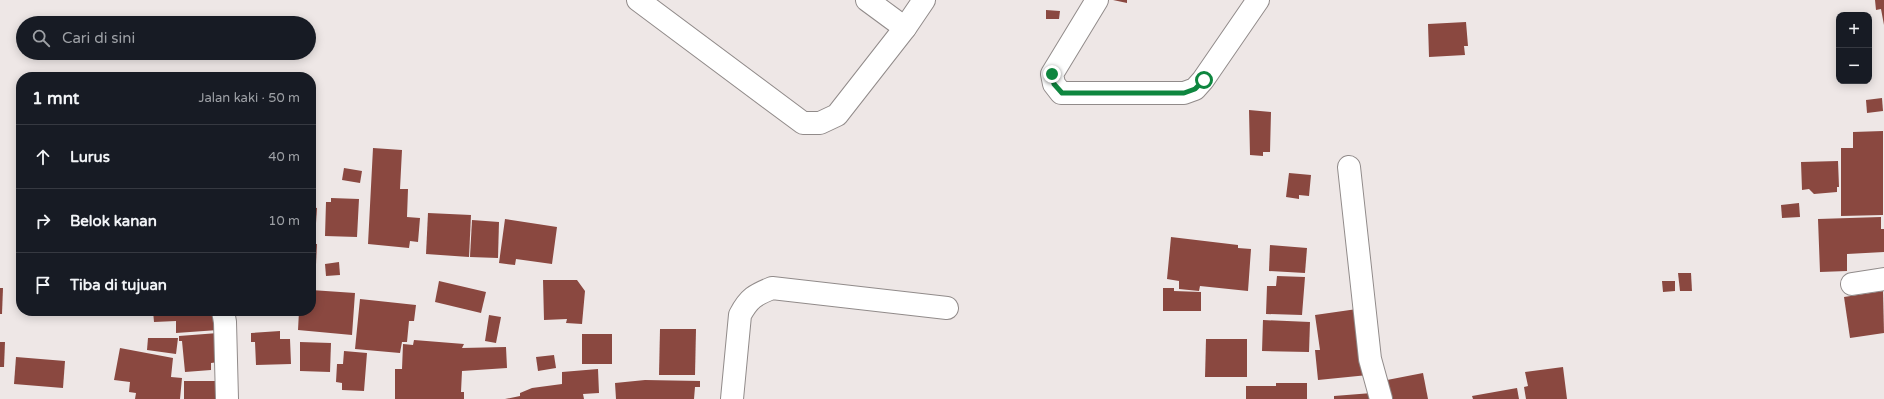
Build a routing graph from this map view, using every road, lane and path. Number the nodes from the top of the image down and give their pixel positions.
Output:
1 (638, 0) edge
2 (867, 0) edge
3 (924, 0) edge
4 (1097, 0) edge
5 (1258, 0) edge
6 (905, 28) junction
7 (1349, 167) dead end
8 (1884, 279) edge
9 (1852, 284) dead end
10 (947, 308) dead end
11 (224, 316) edge
12 (227, 399) edge
13 (732, 399) edge
14 (1381, 399) edge

1 - 6 street
2 - 6 street
3 - 6 street
4 - 5 street
7 - 14 street
8 - 9 street
10 - 13 street
11 - 12 street

